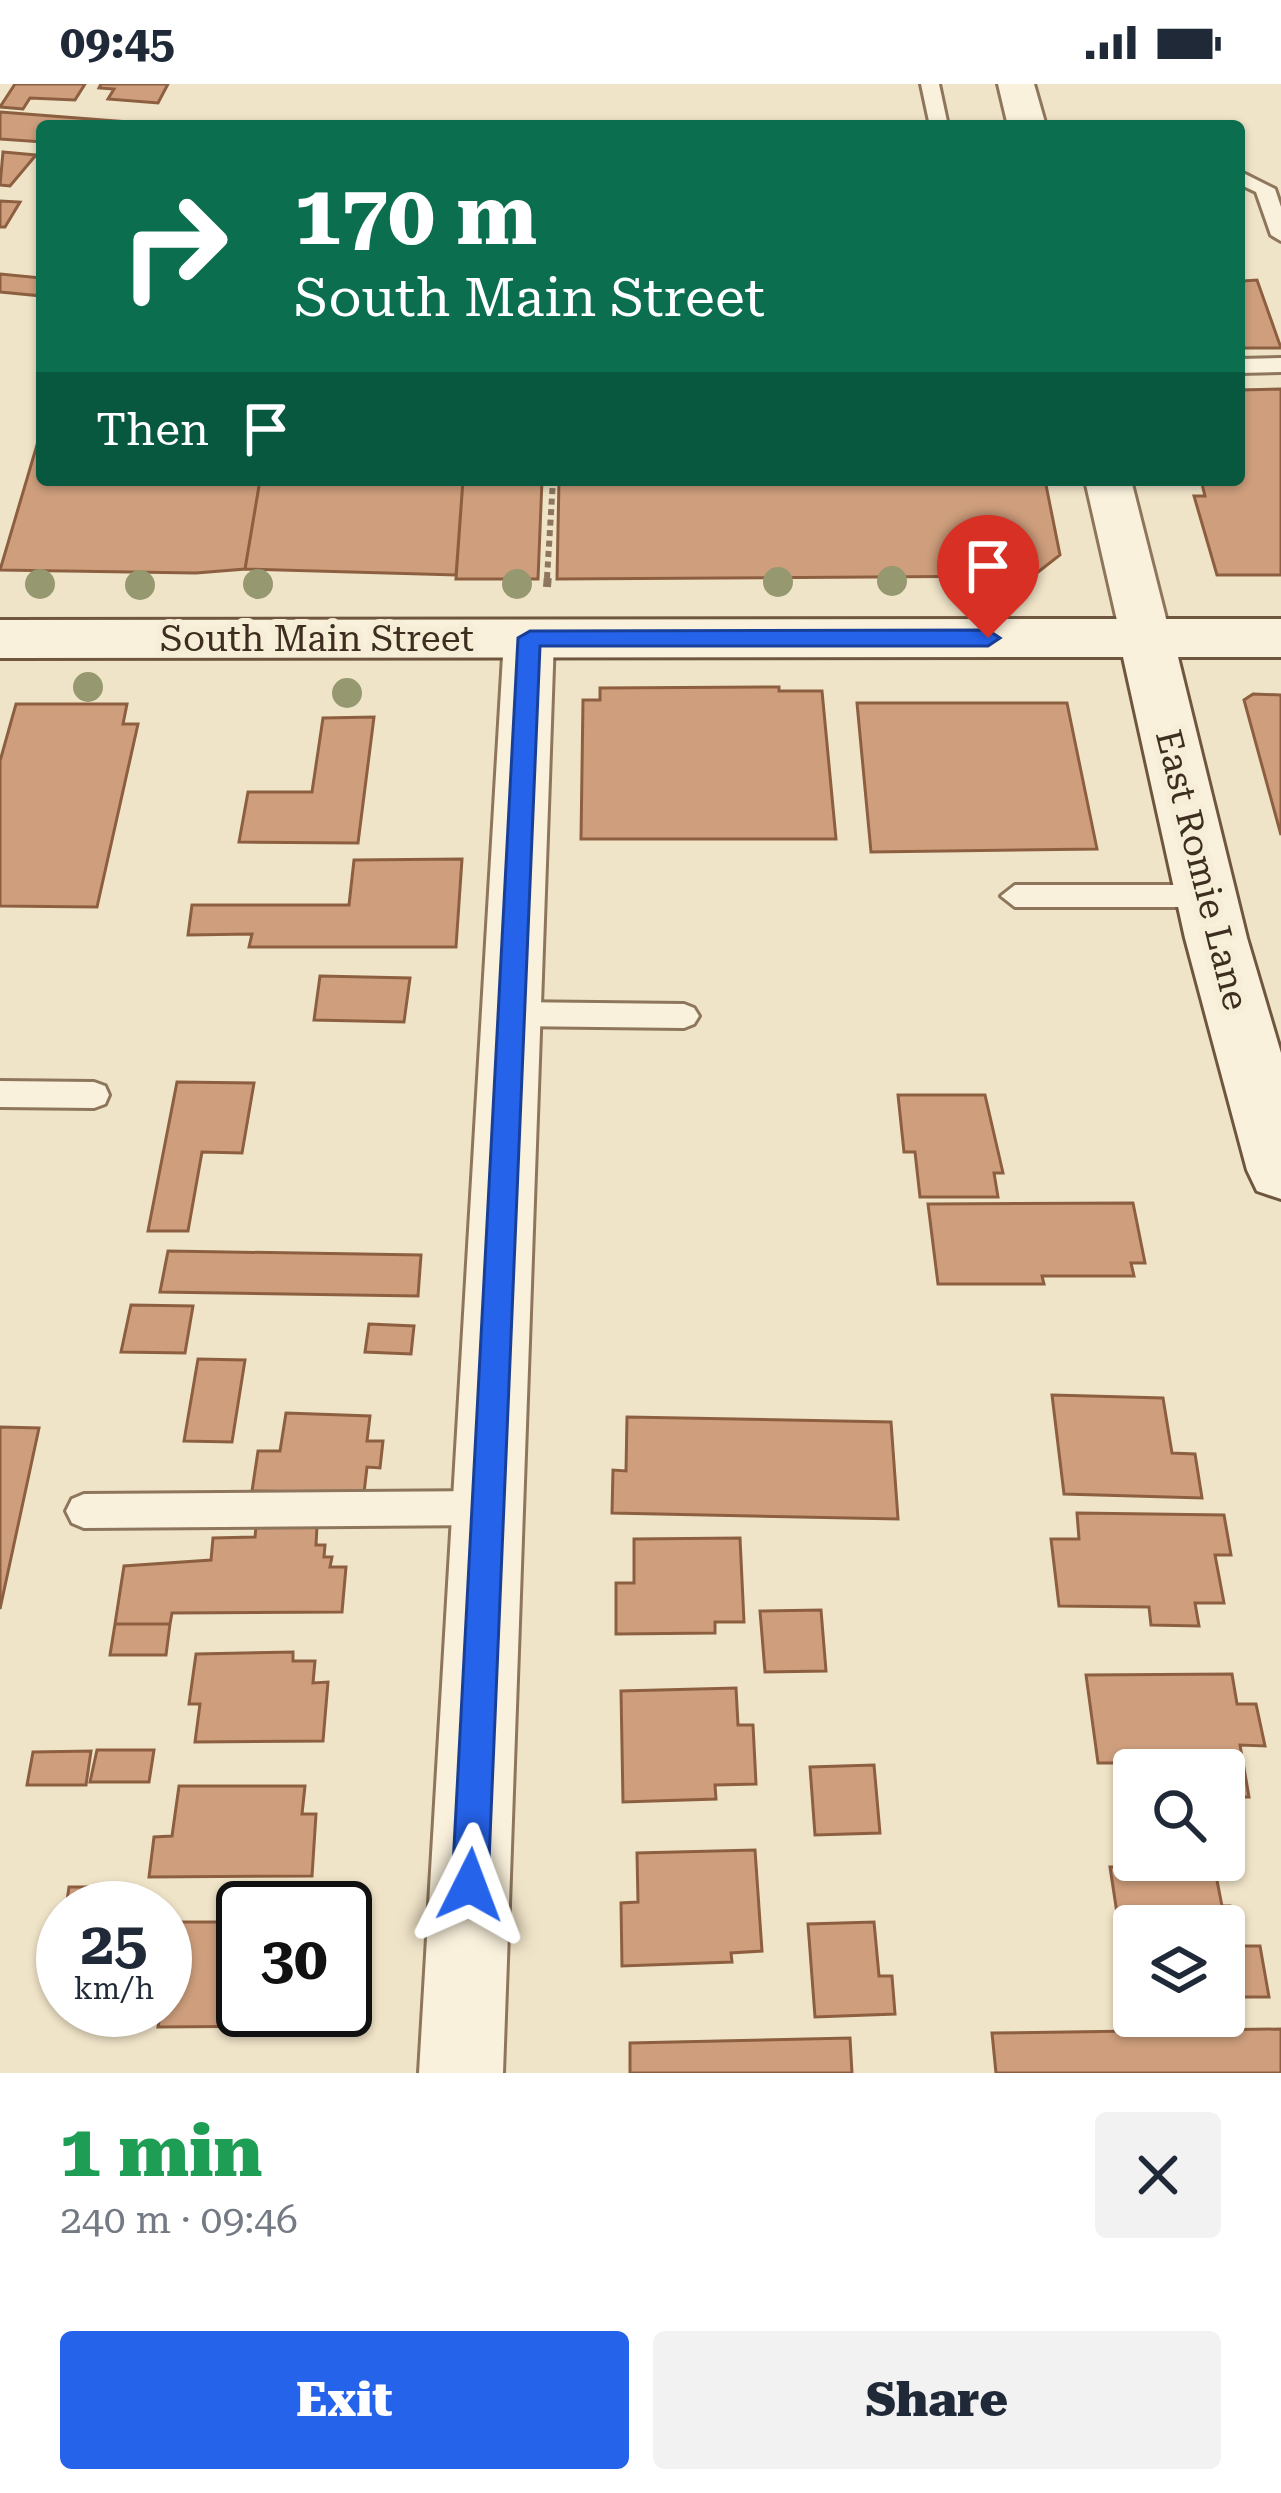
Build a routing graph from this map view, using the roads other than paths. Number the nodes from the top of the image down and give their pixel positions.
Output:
1 (930, 84) edge
2 (1016, 84) edge
3 (938, 120) edge
4 (1025, 120) edge
5 (1245, 180) edge
6 (1281, 235) edge
7 (1281, 365) edge
8 (1245, 366) edge
9 (1109, 486) edge
10 (538, 613) junction
11 (1146, 638) junction
12 (1281, 638) edge
13 (0, 640) edge
14 (1016, 896) dead end
15 (1207, 896) junction
16 (511, 1014) junction
17 (684, 1016) dead end
18 (0, 1094) edge
19 (94, 1095) dead end
20 (1281, 1170) edge
21 (488, 1508) junction
22 (84, 1511) dead end
23 (461, 2073) edge

1 - 3 lane
2 - 4 street
5 - 6 lane
7 - 8 lane
9 - 11 street
10 - 11 main road, South Main Street
10 - 13 main road, South Main Street
10 - 16 street
11 - 12 main road, South Main Street
11 - 15 main road, East Romie Lane
14 - 15 lane
15 - 20 main road, East Romie Lane
16 - 17 lane
16 - 21 street
18 - 19 lane
21 - 22 lane
21 - 23 street

